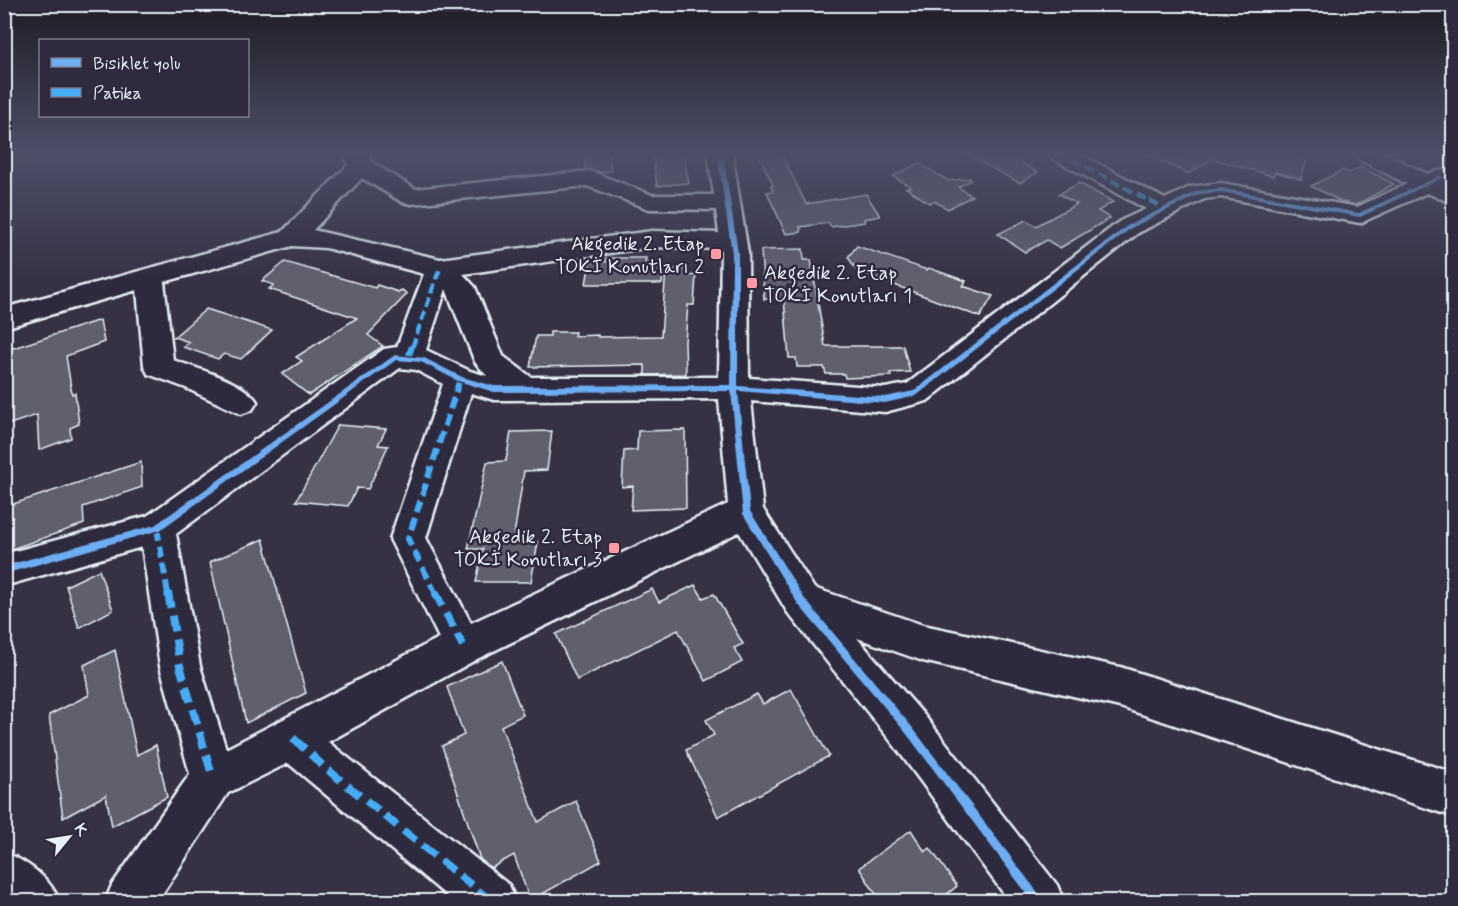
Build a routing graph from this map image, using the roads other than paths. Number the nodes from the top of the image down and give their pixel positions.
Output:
1 (327, 195) edge
2 (409, 195) edge
3 (427, 195) edge
4 (633, 195) edge
5 (724, 195) edge
6 (1141, 195) edge
7 (1192, 195) edge
8 (1250, 195) edge
9 (1417, 195) edge
10 (725, 203) junction
11 (1165, 208) junction
12 (291, 238) junction
13 (733, 241) junction
14 (440, 268) junction
15 (150, 276) junction
16 (4, 318) edge
17 (408, 357) junction
18 (460, 379) junction
19 (734, 388) junction
20 (525, 389) junction
21 (241, 402) dead end
22 (746, 512) junction
23 (157, 528) junction
24 (4, 570) edge
25 (801, 602) junction
26 (463, 646) junction
27 (293, 738) junction
28 (213, 778) junction
29 (1454, 795) edge
30 (4, 875) edge
31 (36, 902) edge
32 (129, 902) edge
33 (492, 902) edge
34 (1040, 902) edge

1 - 12 street
2 - 3 street
4 - 10 street
5 - 10 street
6 - 11 street
7 - 11 street
8 - 9 street
10 - 13 street
11 - 19 street
12 - 14 street
12 - 15 street
13 - 14 street
13 - 19 street
14 - 17 street
14 - 20 street
15 - 16 street
15 - 21 street
17 - 18 street
17 - 23 street
18 - 20 street
18 - 26 street
19 - 20 street
19 - 22 street
22 - 25 street
22 - 26 street
23 - 24 street
23 - 28 street
25 - 29 street
25 - 34 street
26 - 27 street
27 - 28 street
27 - 33 street
28 - 32 street
30 - 31 street

